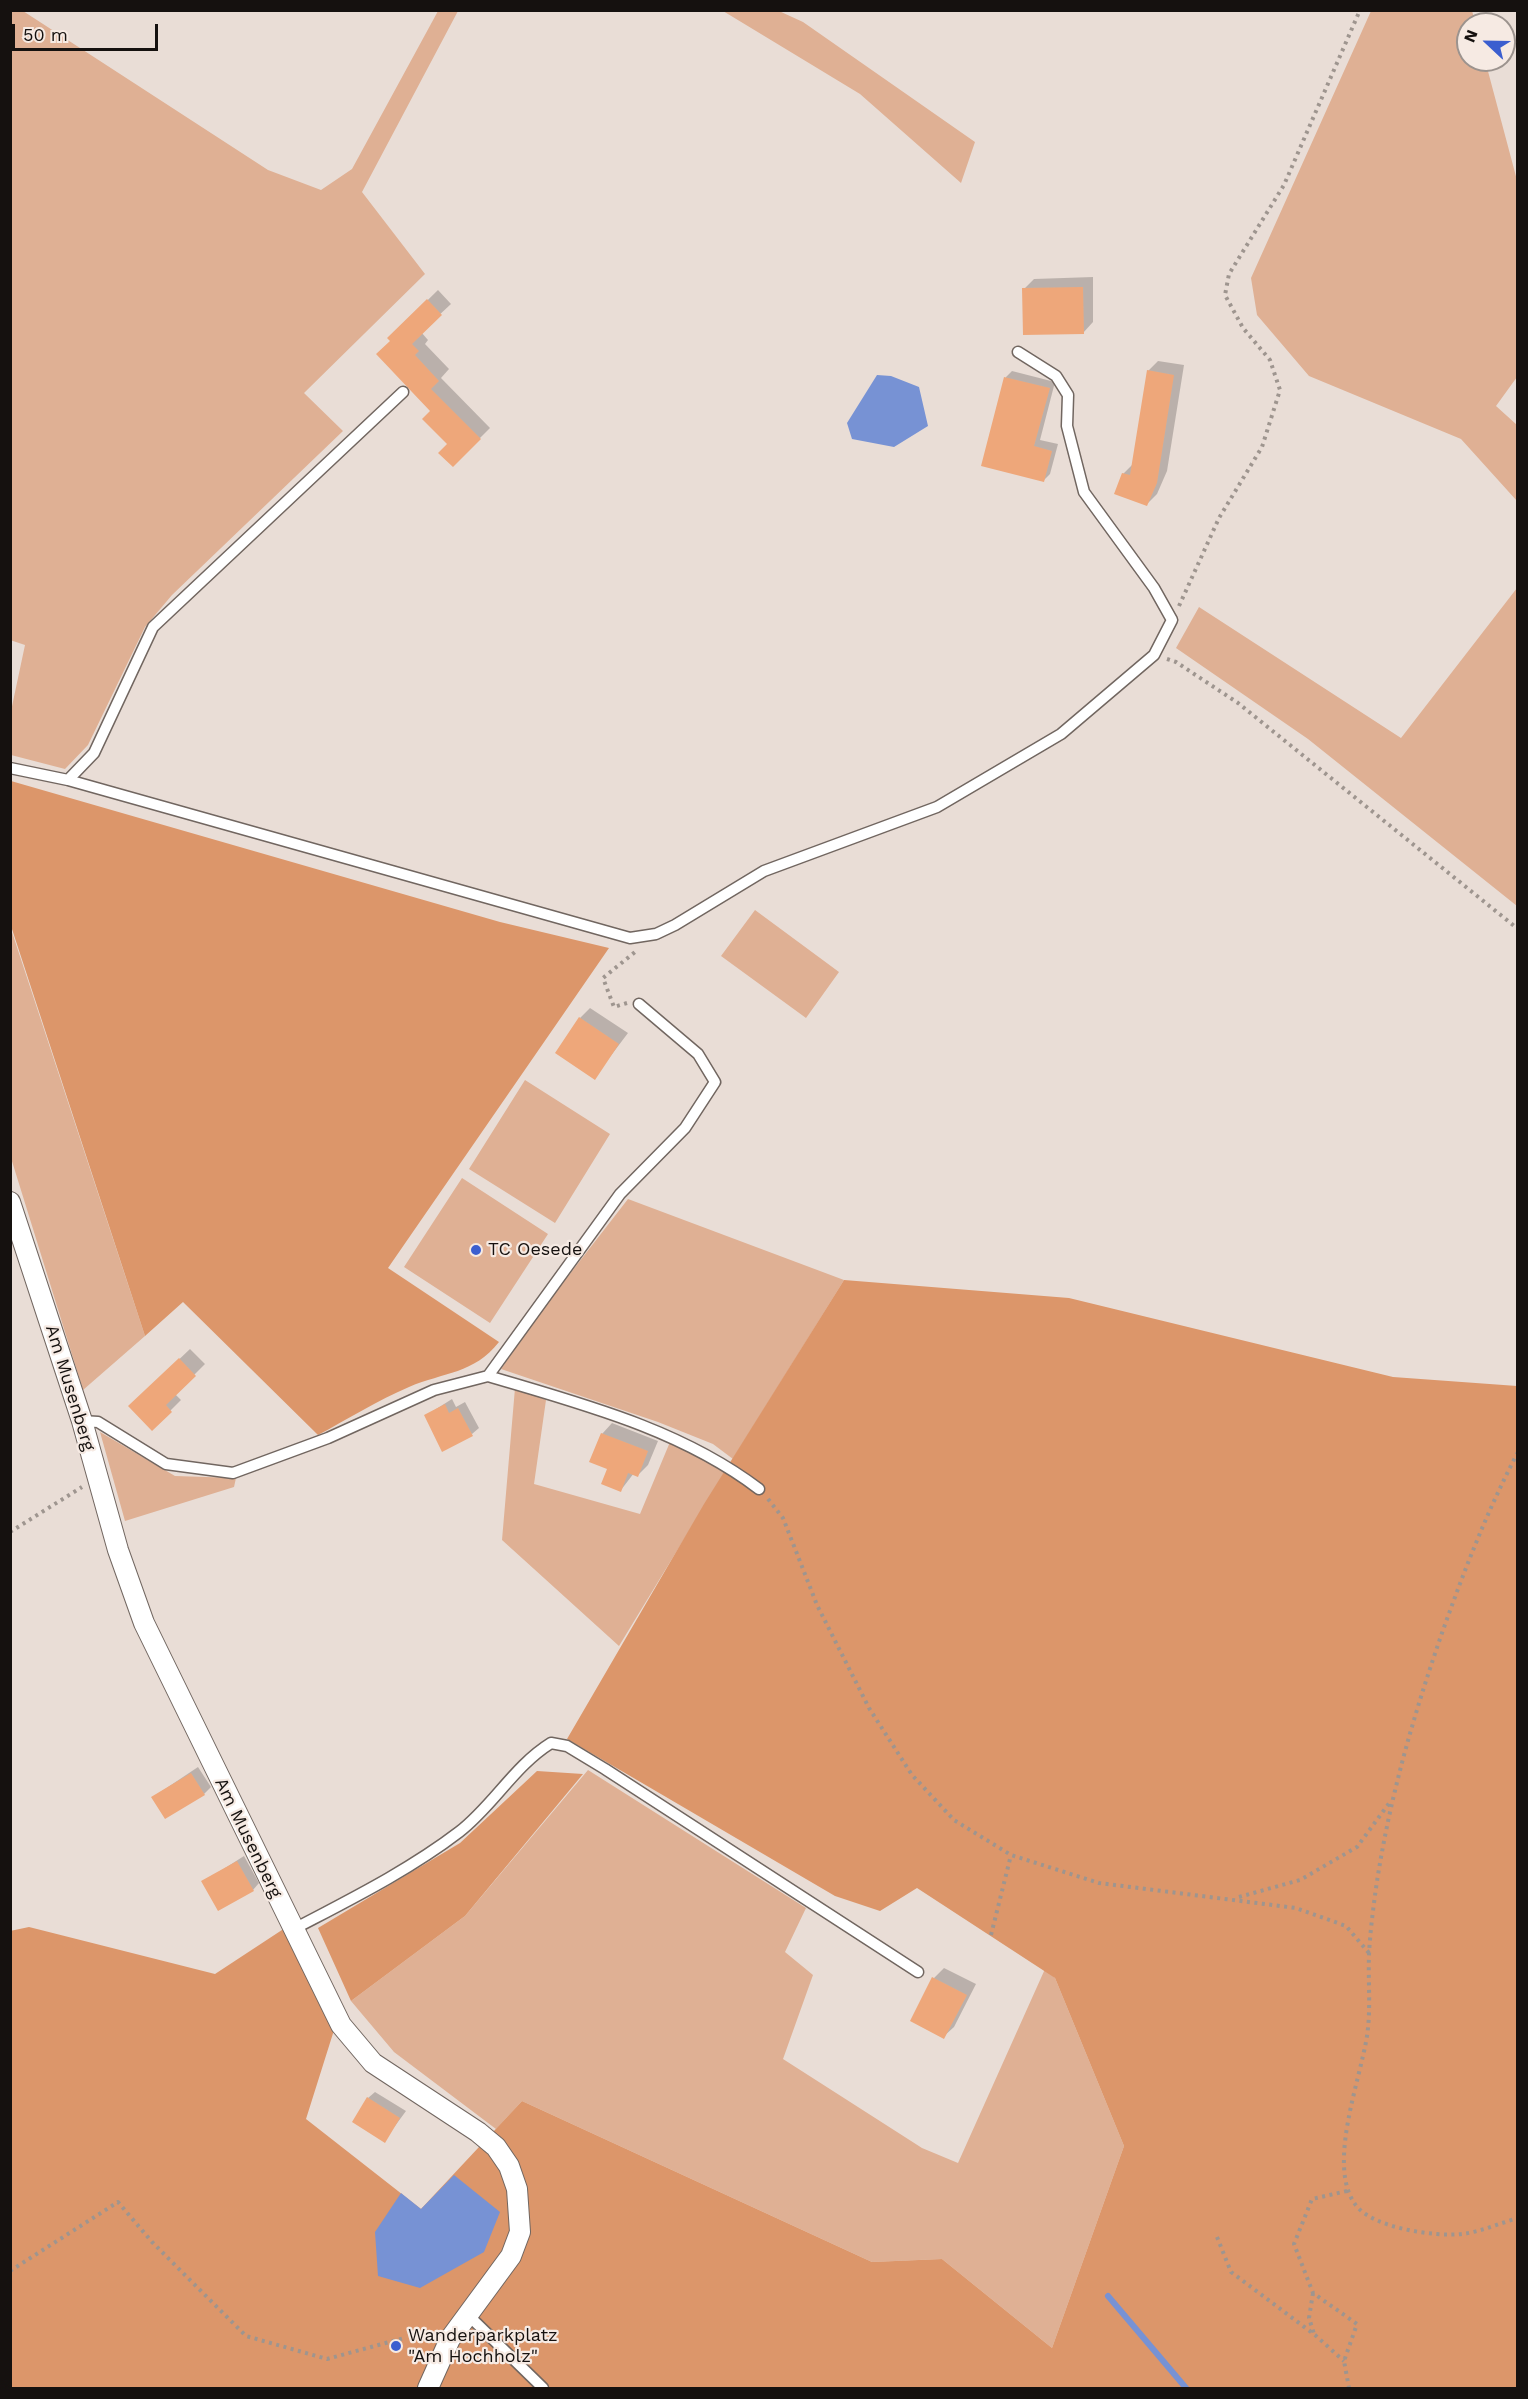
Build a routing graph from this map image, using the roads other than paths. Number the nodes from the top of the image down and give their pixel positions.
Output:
1 (1018, 351) dead end
2 (403, 392) dead end
3 (10, 768) edge
4 (68, 780) junction
5 (639, 1005) road end
6 (10, 1202) edge
7 (488, 1376) junction
8 (82, 1421) junction
9 (759, 1489) road end
10 (292, 1930) junction
11 (918, 1971) dead end
12 (467, 2313) junction
13 (428, 2388) edge
14 (543, 2388) edge

1 - 4 lane
2 - 4 lane
3 - 4 lane
5 - 7 lane
6 - 8 street, Am Musenberg
7 - 8 lane
7 - 9 lane
8 - 10 street, Am Musenberg
10 - 11 lane
10 - 12 street, Am Musenberg
12 - 13 street, Am Musenberg
12 - 14 lane

